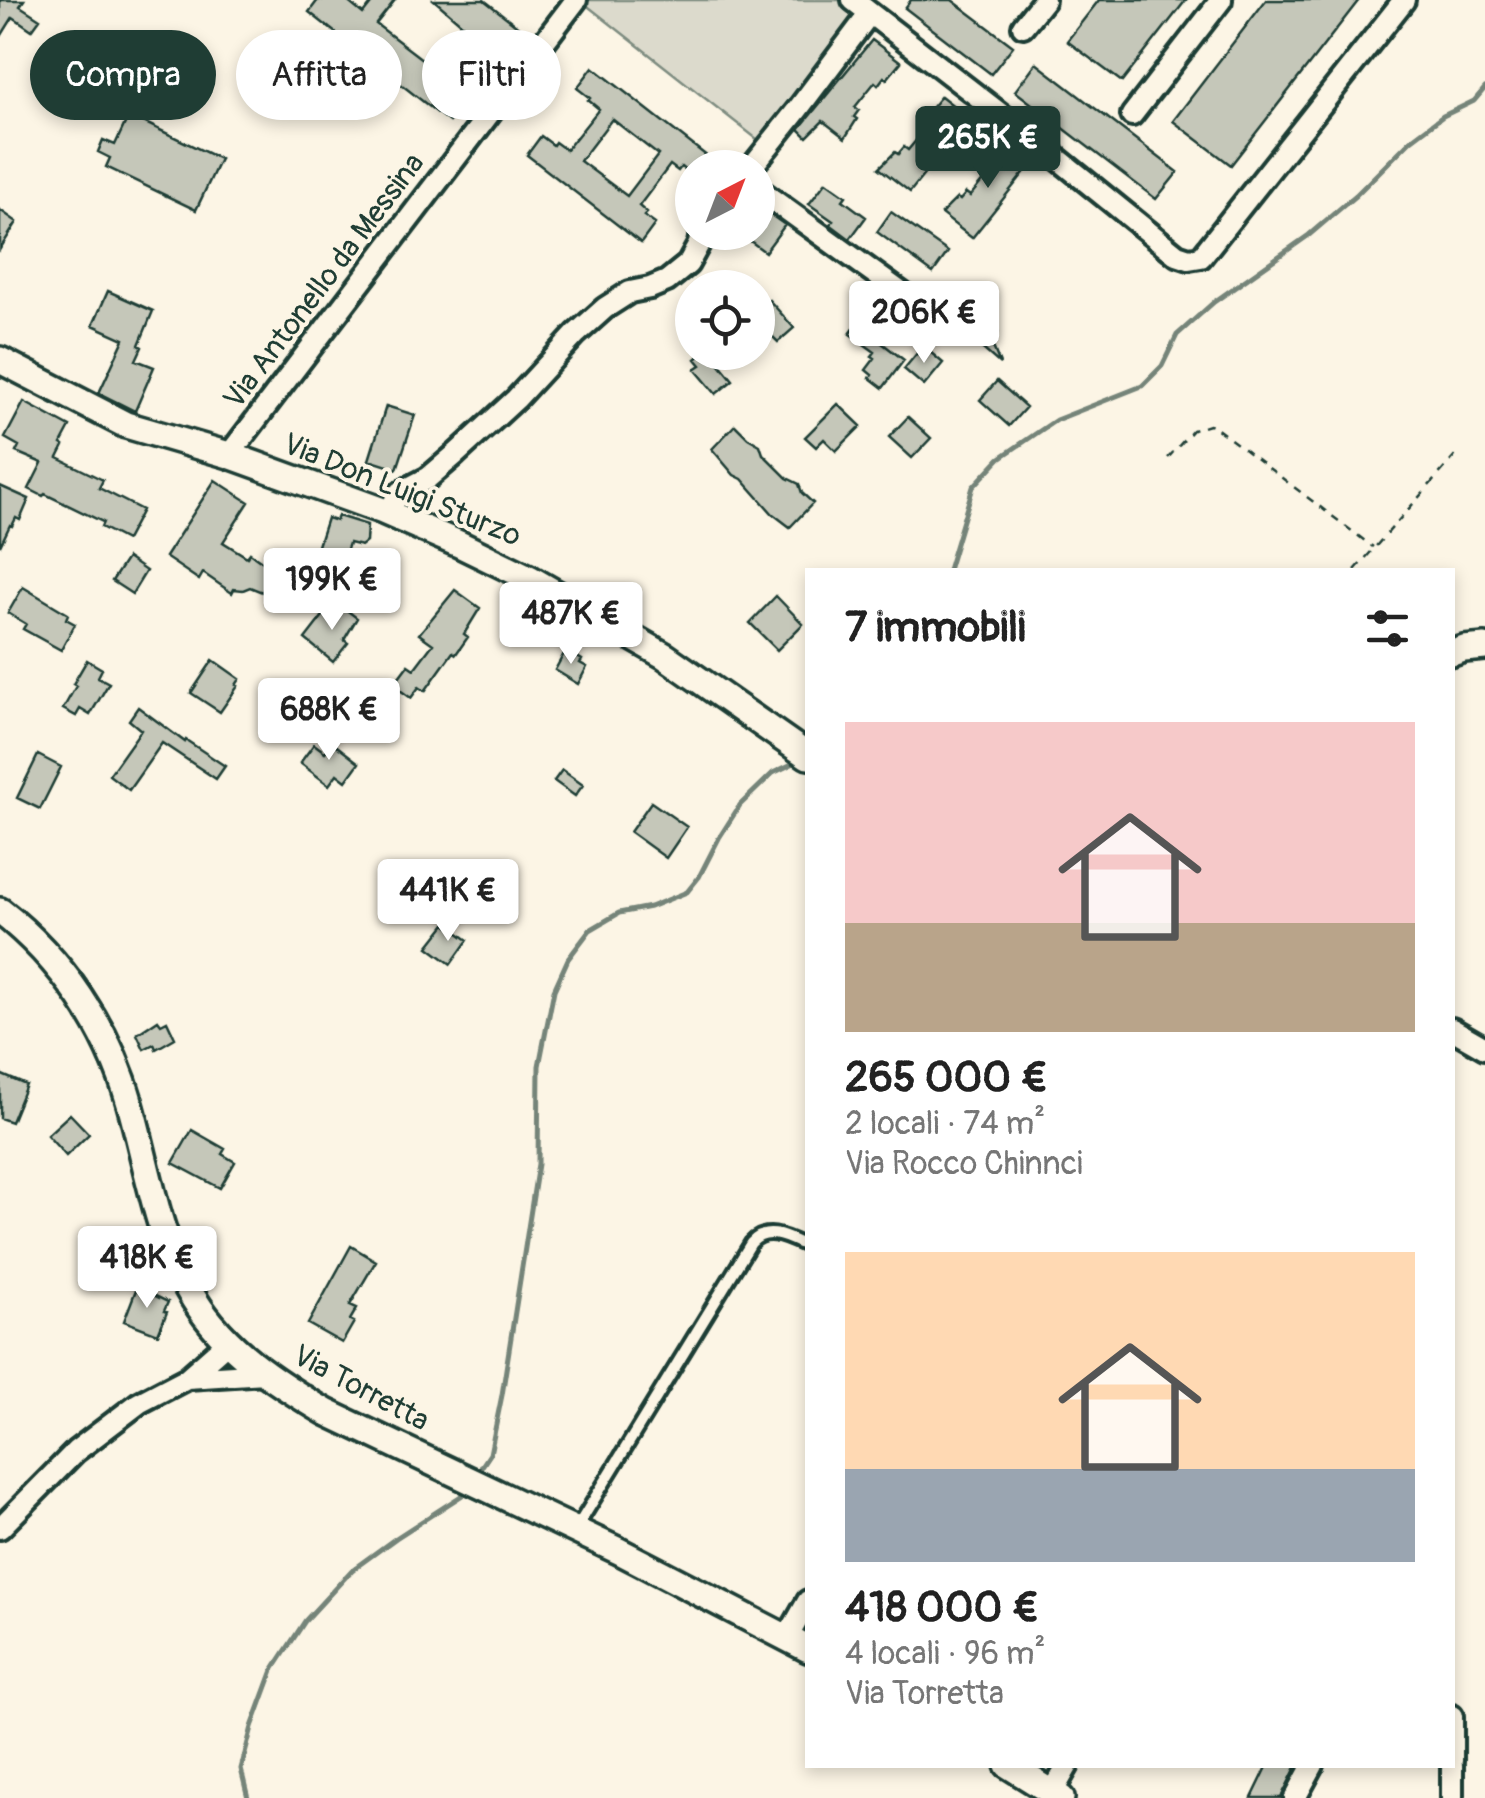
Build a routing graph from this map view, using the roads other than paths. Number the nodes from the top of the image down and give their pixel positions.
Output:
1 (576, 0) edge
2 (1044, 0) edge
3 (1221, 0) edge
4 (1404, 0) edge
5 (864, 5) edge
6 (1023, 26) dead end
7 (1132, 115) dead end
8 (765, 150) edge
9 (775, 202) edge
10 (696, 250) edge
11 (924, 309) dead end
12 (0, 360) edge
13 (229, 455) junction
14 (389, 514) junction
15 (1485, 647) edge
16 (1455, 652) edge
17 (805, 754) edge
18 (0, 911) edge
19 (1455, 1031) edge
20 (1485, 1048) edge
21 (805, 1246) edge
22 (228, 1341) junction
23 (264, 1372) junction
24 (187, 1378) junction
25 (0, 1528) edge
26 (575, 1530) junction
27 (805, 1613) edge
28 (797, 1644) edge
29 (1013, 1768) edge
30 (1067, 1768) edge
31 (1311, 1768) edge
32 (1452, 1768) edge
33 (1056, 1795) edge
34 (1295, 1798) edge
35 (1452, 1798) edge

1 - 13 street, Via Antonello da Messina
2 - 6 street
3 - 7 street
4 - 5 street
5 - 8 street
9 - 11 street
10 - 14 street
12 - 13 street, Via Don Luigi Sturzo
13 - 14 street, Via Don Luigi Sturzo
14 - 17 street, Via Don Luigi Sturzo
15 - 16 street
18 - 22 street, Via Torretta
19 - 20 street
21 - 26 lane
22 - 23 street, Via Torretta
22 - 24 street
23 - 24 street
23 - 26 street, Via Torretta
24 - 25 street
26 - 28 street, Via Torretta
27 - 28 street
29 - 33 street
30 - 33 street
31 - 34 street
32 - 35 street

